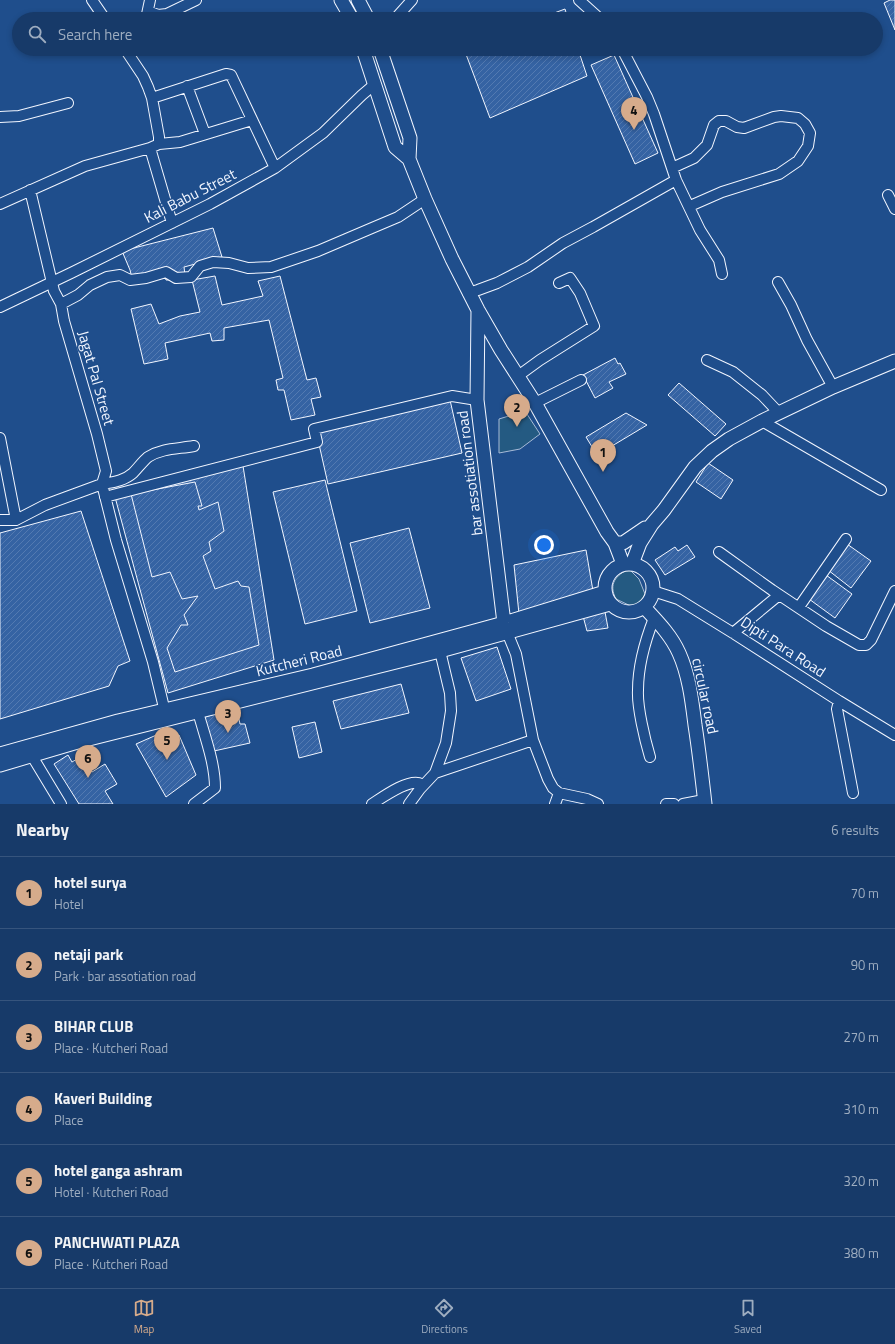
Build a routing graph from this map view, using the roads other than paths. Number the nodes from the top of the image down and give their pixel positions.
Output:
1 (92, 0) edge
2 (150, 0) edge
3 (196, 0) edge
4 (341, 0) edge
5 (358, 0) edge
6 (412, 0) edge
7 (579, 0) edge
8 (100, 12) edge
9 (148, 12) edge
10 (171, 12) edge
11 (348, 12) edge
12 (364, 12) edge
13 (401, 12) edge
14 (592, 12) edge
15 (130, 56) edge
16 (367, 56) edge
17 (382, 56) edge
18 (625, 56) edge
19 (375, 84) junction
20 (187, 86) junction
21 (152, 98) junction
22 (68, 102) dead end
23 (0, 117) edge
24 (252, 120) junction
25 (205, 134) junction
26 (154, 146) junction
27 (409, 159) junction
28 (275, 168) junction
29 (672, 168) junction
30 (676, 180) junction
31 (30, 190) junction
32 (888, 195) dead end
33 (425, 199) junction
34 (0, 204) edge
35 (690, 206) junction
36 (895, 209) edge
37 (172, 222) junction
38 (722, 274) dead end
39 (52, 282) junction
40 (778, 282) dead end
41 (559, 283) dead end
42 (468, 293) junction
43 (61, 304) junction
44 (0, 307) edge
45 (478, 310) junction
46 (707, 360) dead end
47 (895, 362) edge
48 (518, 376) junction
49 (582, 380) dead end
50 (833, 387) junction
51 (477, 400) junction
52 (535, 402) junction
53 (779, 413) junction
54 (762, 421) junction
55 (0, 438) edge
56 (194, 446) dead end
57 (102, 484) junction
58 (881, 490) dead end
59 (105, 497) junction
60 (0, 520) edge
61 (16, 520) junction
62 (652, 524) junction
63 (846, 540) dead end
64 (614, 543) junction
65 (718, 552) dead end
66 (628, 564) junction
67 (895, 590) edge
68 (653, 591) junction
69 (779, 595) junction
70 (608, 598) junction
71 (644, 607) junction
72 (798, 608) junction
73 (654, 618) junction
74 (506, 628) junction
75 (733, 633) junction
76 (440, 651) junction
77 (839, 701) junction
78 (198, 712) junction
79 (165, 715) junction
80 (895, 735) edge
81 (533, 740) junction
82 (0, 754) edge
83 (32, 756) junction
84 (650, 757) dead end
85 (0, 765) edge
86 (435, 773) junction
87 (420, 789) junction
88 (560, 793) junction
89 (853, 793) dead end
90 (57, 802) edge
91 (704, 802) edge
92 (194, 804) edge
93 (372, 804) edge
94 (409, 804) edge
95 (556, 804) edge
96 (598, 804) edge
97 (666, 804) edge
98 (674, 804) edge
99 (683, 804) edge

1 - 8 street
2 - 9 street
3 - 10 street
4 - 11 main road
5 - 12 main road
6 - 13 street
7 - 14 street
15 - 21 street
16 - 19 main road
17 - 27 main road
18 - 29 street
19 - 27 main road
19 - 28 street, Kali Babu Street
20 - 21 street
20 - 24 street
20 - 25 street
21 - 26 street
22 - 23 street
24 - 25 street
24 - 28 street
25 - 26 street
26 - 31 street
26 - 37 street
27 - 33 main road
28 - 37 street, Kali Babu Street
29 - 30 street
29 - 35 street
30 - 35 street
30 - 42 street
31 - 34 street
31 - 39 street, Jagat Pal Street
32 - 36 street
33 - 42 main road
33 - 43 street
35 - 38 street
37 - 39 street, Kali Babu Street
39 - 43 street, Jagat Pal Street
39 - 44 street, Kali Babu Street
40 - 50 street
41 - 48 street
42 - 45 main road
43 - 57 street, Jagat Pal Street
45 - 48 main road
45 - 51 main road, bar assotiation road
46 - 53 street
47 - 50 main road
48 - 52 main road
49 - 52 street
50 - 53 main road
51 - 59 street
51 - 74 main road, bar assotiation road
52 - 64 main road
53 - 54 main road
54 - 58 street
54 - 62 main road
55 - 61 street
56 - 57 street
57 - 59 street
57 - 61 street
59 - 79 street
60 - 61 street
62 - 64 main road
62 - 66 main road
63 - 72 street
64 - 66 main road
65 - 69 street
66 - 68 main road
66 - 70 main road
67 - 72 street
68 - 71 main road
68 - 75 street, Dipti Para Road
69 - 72 street
69 - 75 street
70 - 71 main road
70 - 74 main road, Kutcheri Road
71 - 73 main road, circular road
73 - 84 street
73 - 91 main road, circular road
74 - 76 main road
74 - 79 main road, Kutcheri Road
74 - 81 street
75 - 77 street, Dipti Para Road
76 - 78 main road
76 - 86 street
77 - 80 street, Dipti Para Road
77 - 89 street
78 - 79 main road
78 - 92 street
79 - 82 main road, Kutcheri Road
79 - 83 main road
81 - 86 street
81 - 88 street
83 - 85 main road
83 - 90 street
86 - 87 street
87 - 93 street
87 - 94 street
88 - 95 street
88 - 96 street
91 - 99 street
97 - 98 street

